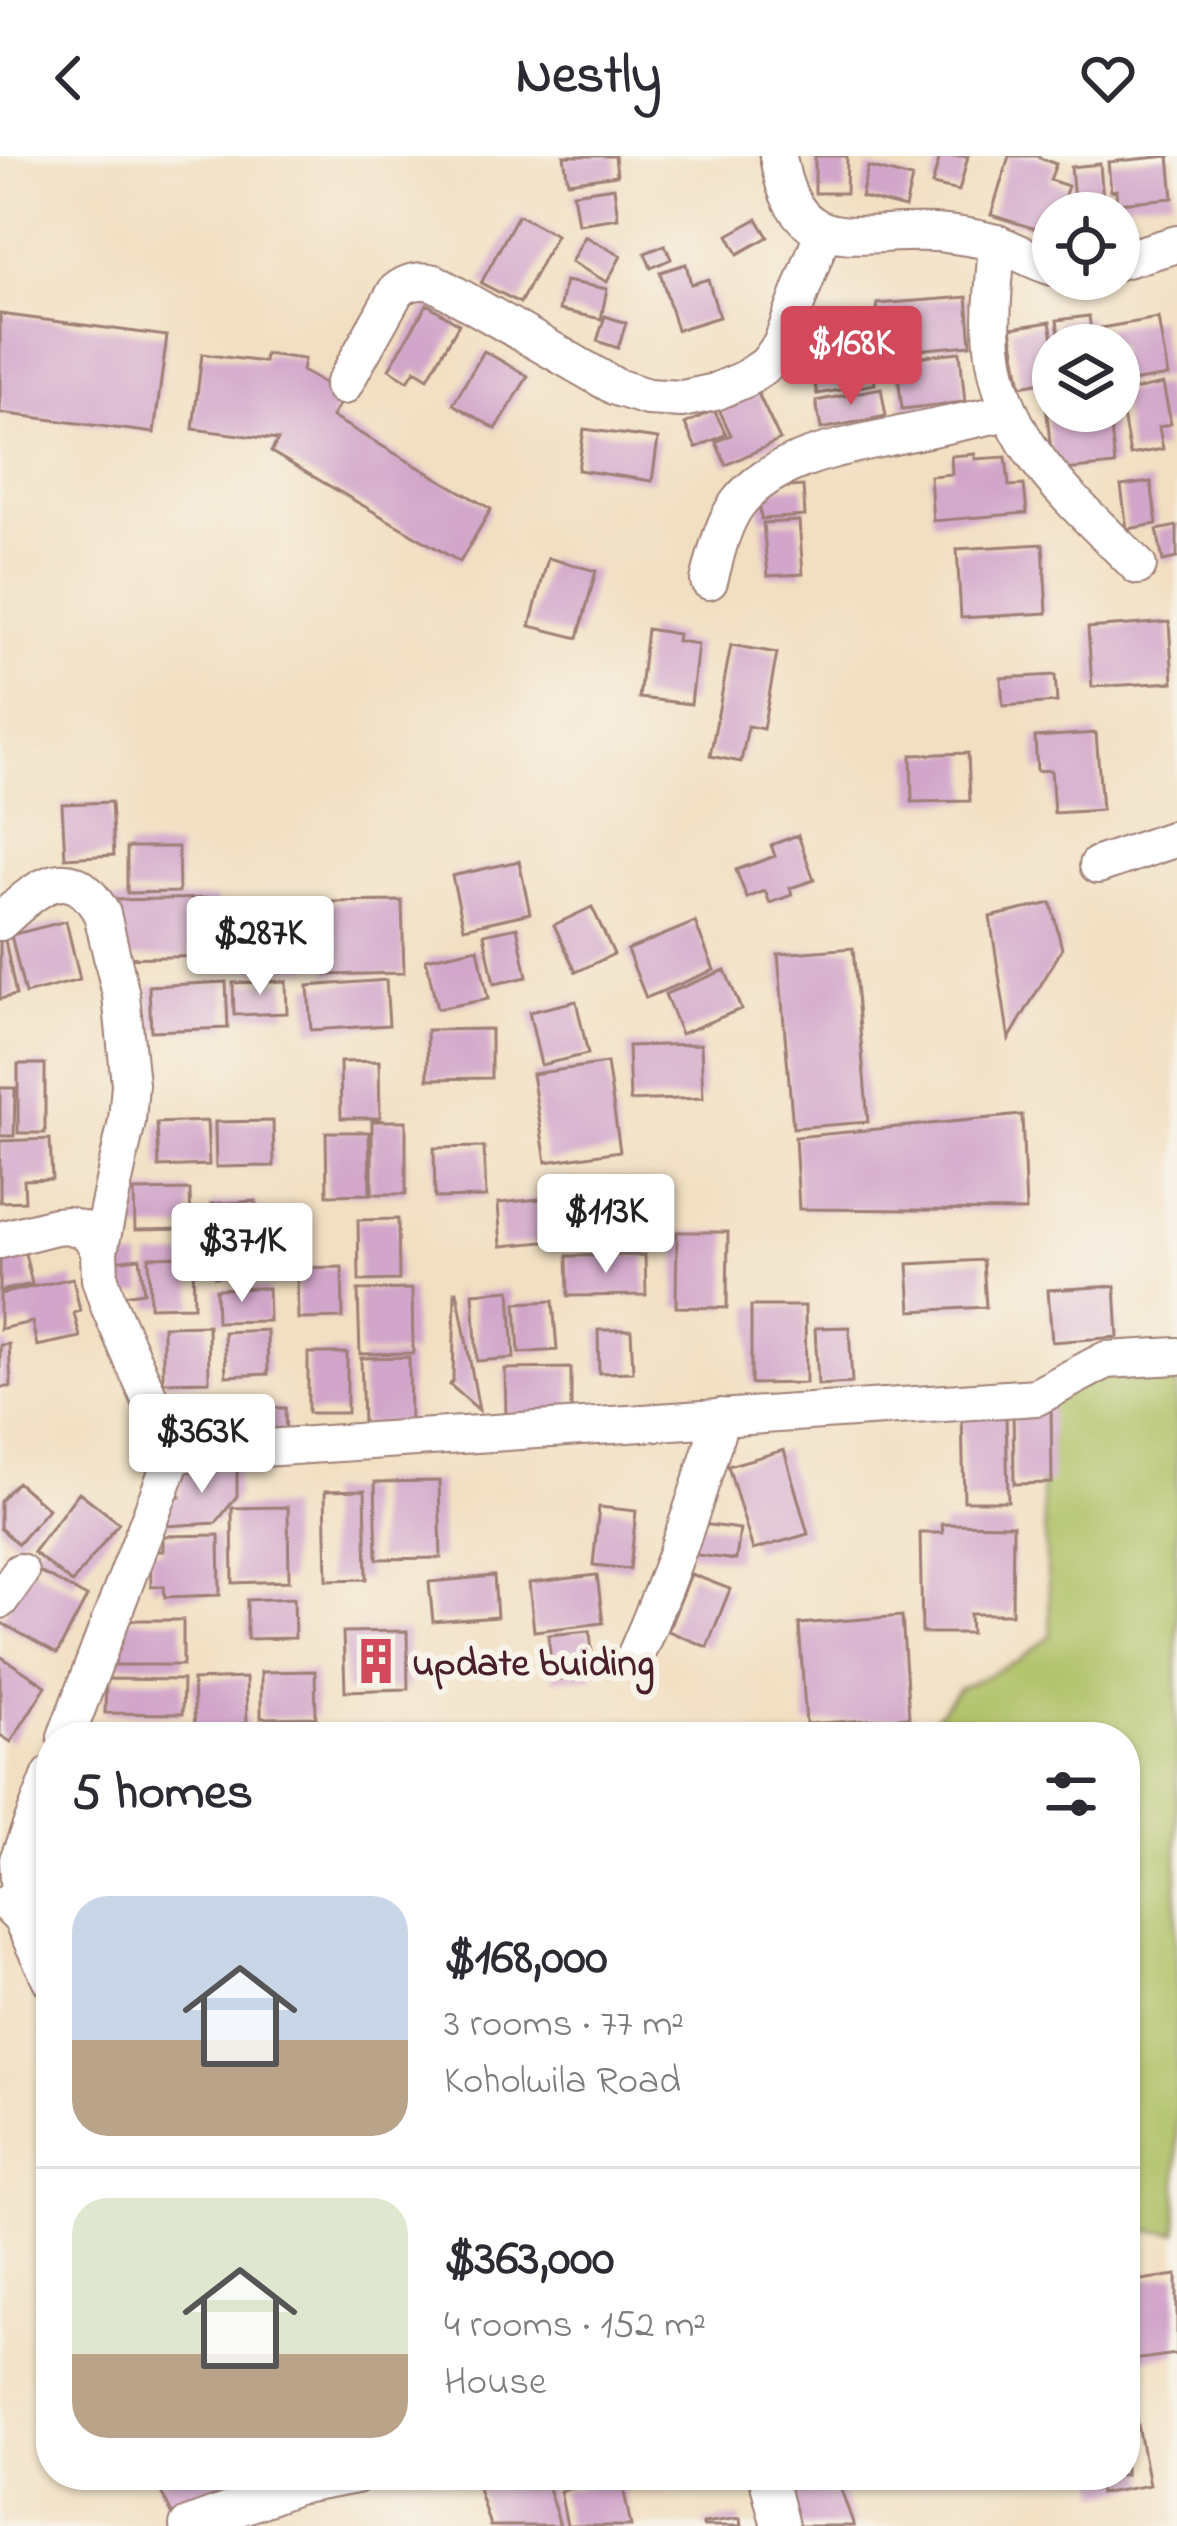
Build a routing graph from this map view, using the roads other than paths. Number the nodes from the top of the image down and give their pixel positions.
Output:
1 (778, 156) edge
2 (823, 232) junction
3 (997, 243) junction
4 (1177, 244) edge
5 (1140, 255) edge
6 (1032, 258) edge
7 (343, 386) dead end
8 (1009, 412) junction
9 (1138, 566) dead end
10 (709, 581) dead end
11 (1177, 838) edge
12 (1098, 865) dead end
13 (0, 922) edge
14 (0, 1240) edge
15 (99, 1251) junction
16 (1177, 1356) edge
17 (722, 1417) junction
18 (174, 1454) junction
19 (634, 1659) dead end
20 (71, 1722) edge
21 (36, 1814) edge
22 (10, 1907) edge
23 (36, 1953) edge
24 (273, 2490) edge
25 (771, 2490) edge
26 (188, 2526) edge
27 (780, 2526) edge

1 - 2 street
2 - 3 street
2 - 7 street
3 - 6 street
3 - 8 street
4 - 5 street
8 - 9 street
8 - 10 street
11 - 12 street
13 - 15 street
14 - 15 street
15 - 18 street
16 - 17 street
17 - 18 street
17 - 19 street
18 - 20 street
21 - 22 street
22 - 23 street
24 - 26 street
25 - 27 street

